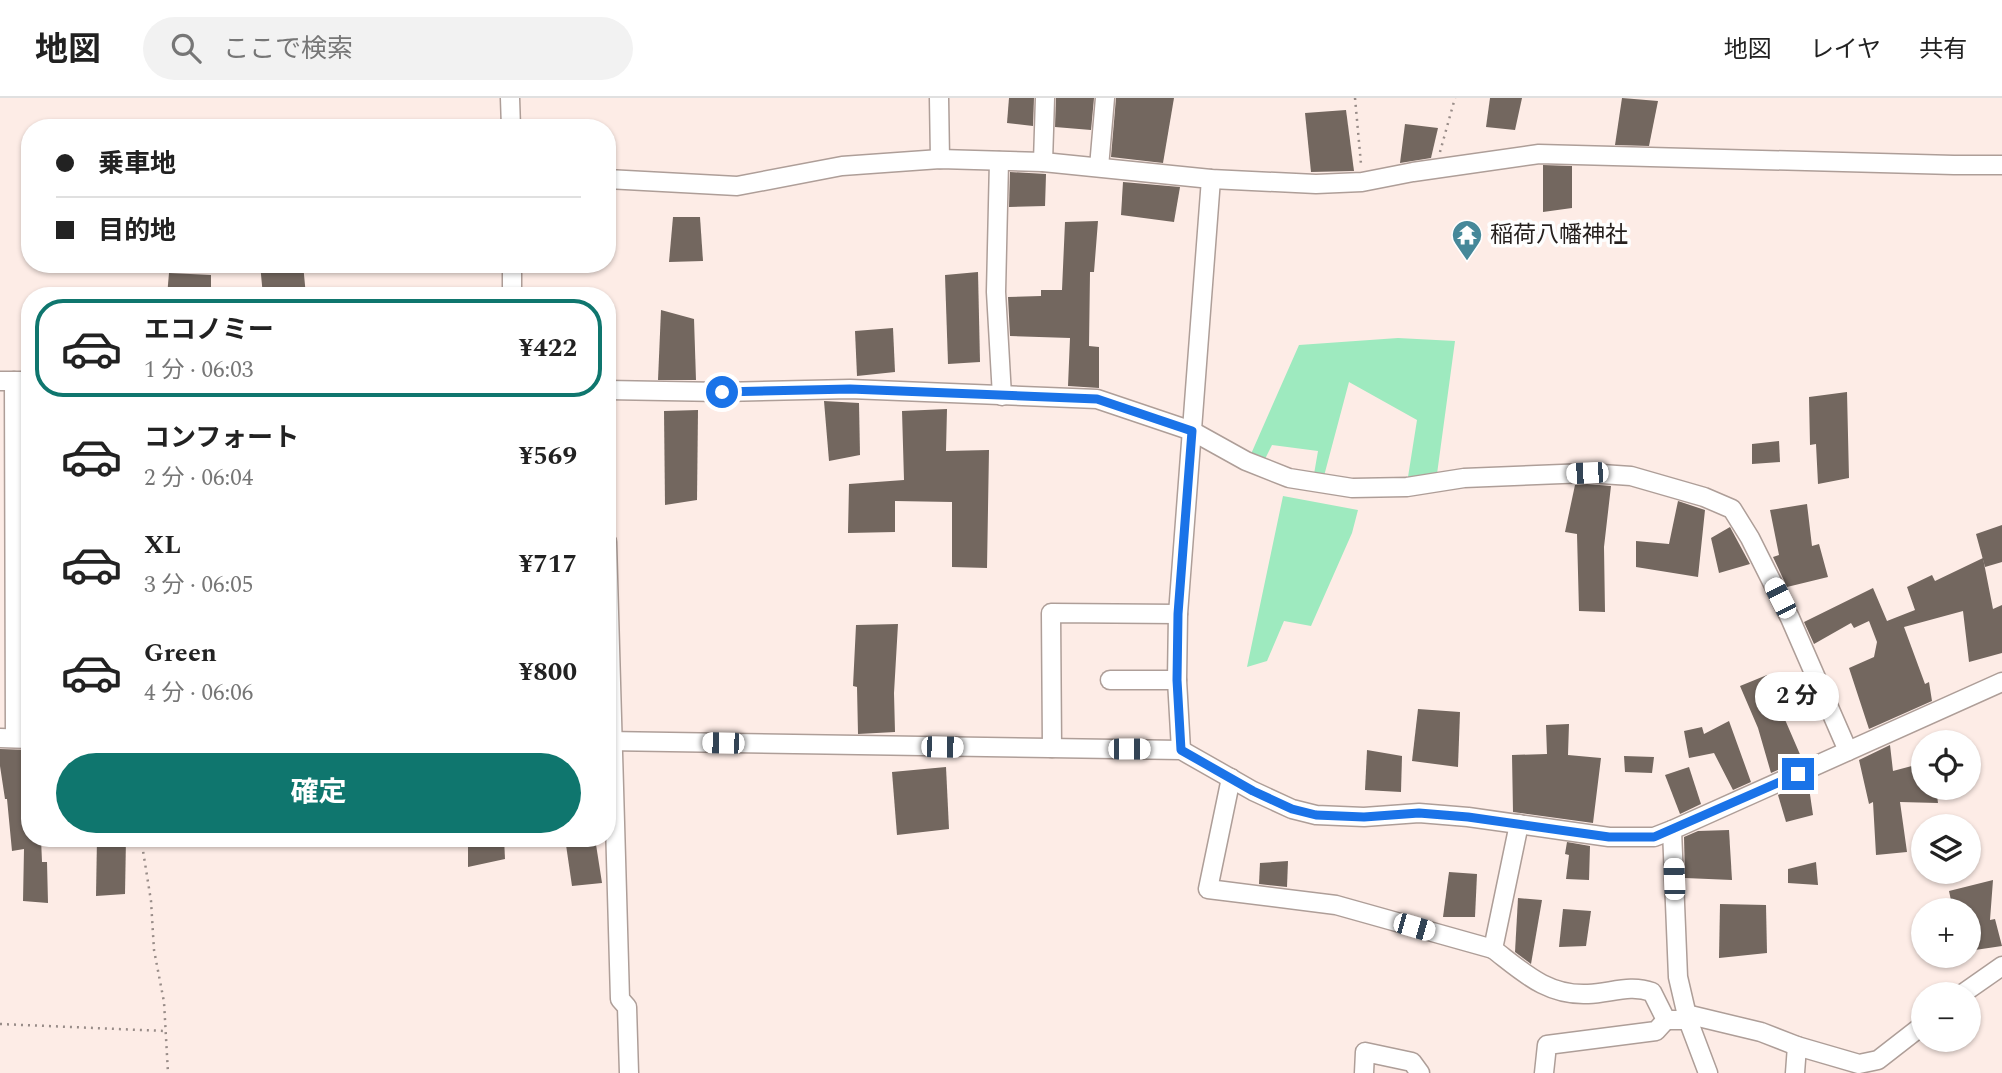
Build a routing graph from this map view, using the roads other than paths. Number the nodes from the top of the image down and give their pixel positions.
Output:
1 (510, 98) edge
2 (939, 98) edge
3 (1045, 98) edge
4 (1105, 98) edge
5 (511, 119) edge
6 (940, 159) junction
7 (999, 161) junction
8 (1043, 162) junction
9 (2002, 165) edge
10 (1099, 167) junction
11 (1211, 178) junction
12 (616, 179) edge
13 (15, 381) edge
14 (616, 390) edge
15 (1002, 396) junction
16 (1192, 431) junction
17 (1178, 614) junction
18 (1110, 680) dead end
19 (1177, 680) junction
20 (2002, 682) edge
21 (15, 738) edge
22 (616, 741) edge
23 (1052, 748) junction
24 (1181, 750) junction
25 (1848, 751) junction
26 (1231, 778) junction
27 (1519, 824) junction
28 (1672, 830) junction
29 (614, 847) edge
30 (1493, 949) junction
31 (2002, 966) edge
32 (1979, 982) edge
33 (1687, 1017) junction
34 (1666, 1020) junction
35 (1911, 1034) edge
36 (1797, 1046) junction
37 (629, 1073) edge
38 (1364, 1073) edge
39 (1420, 1073) edge
40 (1544, 1073) edge
41 (1708, 1073) edge
42 (1795, 1073) edge

1 - 5 street
2 - 6 street
3 - 8 street
4 - 10 street
6 - 7 street
6 - 12 street
7 - 8 street
7 - 15 street
8 - 10 street
9 - 11 street
10 - 11 street
11 - 16 street
13 - 21 street
14 - 15 street
15 - 16 street
16 - 17 street
16 - 25 street
17 - 19 street
17 - 23 street
18 - 19 street
19 - 24 street
20 - 25 street
22 - 23 street
23 - 24 street
24 - 26 street
25 - 28 street
26 - 27 street
26 - 30 street
27 - 28 street
27 - 30 street
28 - 33 street
29 - 37 street
30 - 34 street
31 - 32 street
33 - 34 street
33 - 36 street
33 - 41 street
34 - 40 street
35 - 36 street
36 - 42 street
38 - 39 street

